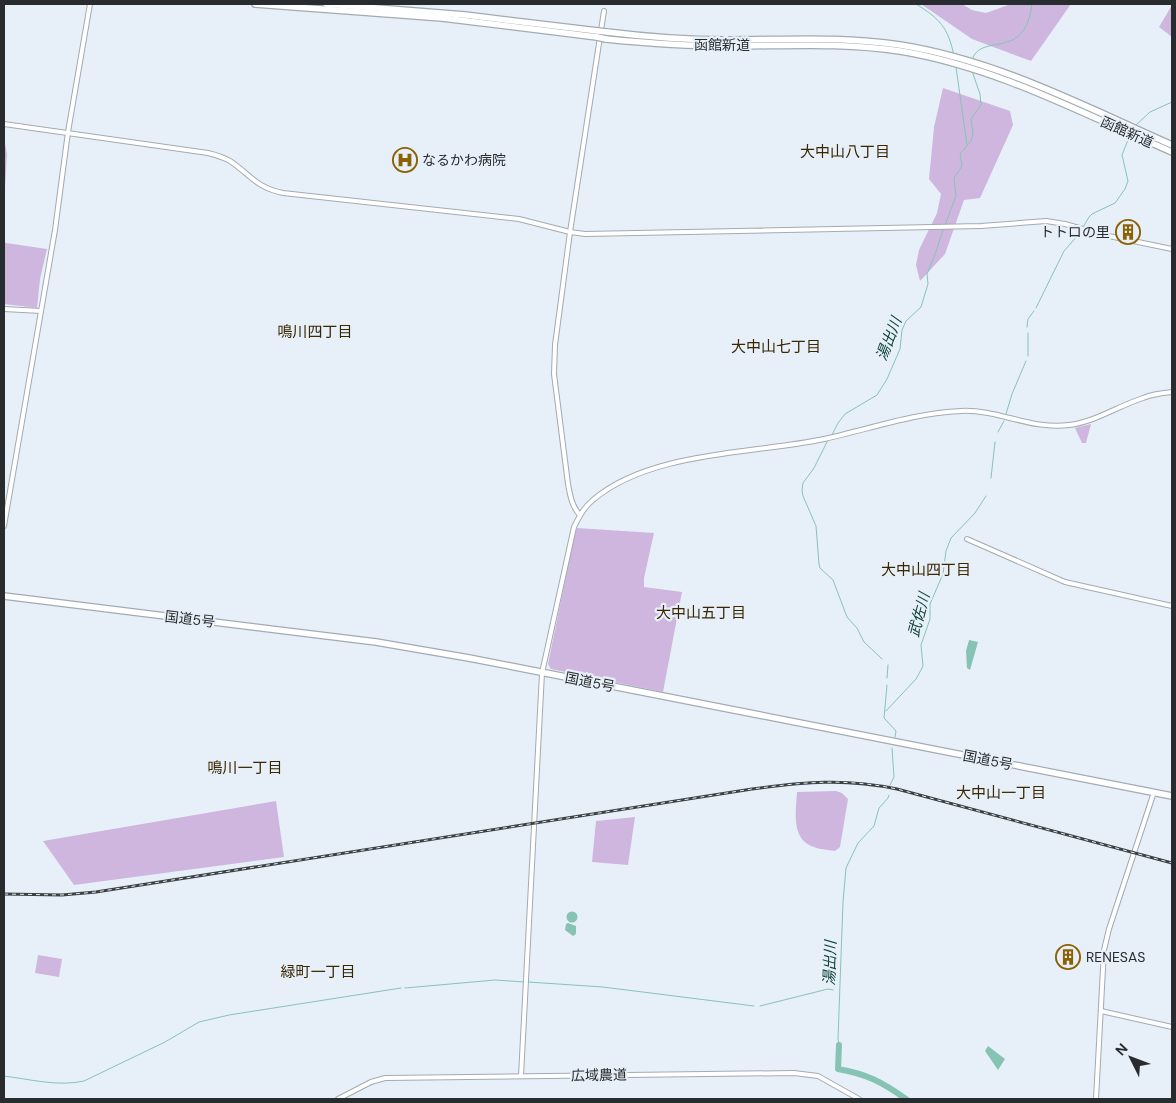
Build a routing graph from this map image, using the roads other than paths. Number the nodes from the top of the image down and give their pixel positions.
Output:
1 (90, 4) edge
2 (254, 4) edge
3 (326, 4) edge
4 (604, 11) dead end
5 (597, 34) junction
6 (4, 124) edge
7 (68, 132) junction
8 (1137, 133) junction
9 (1172, 145) edge
10 (1172, 152) edge
11 (570, 232) junction
12 (1172, 249) edge
13 (4, 309) edge
14 (41, 311) junction
15 (1172, 392) edge
16 (580, 515) junction
17 (4, 526) edge
18 (967, 539) dead end
19 (4, 596) edge
20 (1172, 606) edge
21 (542, 673) junction
22 (1154, 792) junction
23 (1172, 796) edge
24 (1101, 1011) junction
25 (1172, 1027) edge
26 (521, 1076) junction
27 (338, 1099) edge
28 (859, 1099) edge
29 (1096, 1099) edge

1 - 7 street
2 - 5 highway, 函館新道
3 - 5 highway, 函館新道
4 - 11 street
5 - 8 highway, 函館新道, bridge
6 - 7 street
7 - 11 street
7 - 14 street
8 - 9 highway, 函館新道
8 - 10 highway, 函館新道
11 - 12 street
11 - 16 street
13 - 14 street
14 - 17 street
15 - 16 street
16 - 21 street
18 - 20 street
19 - 21 highway, 国道5号
21 - 22 highway, 国道5号
21 - 26 street
22 - 23 highway, 国道5号
22 - 24 street
24 - 25 street
24 - 29 street
26 - 27 street, 広域農道
26 - 28 street, 広域農道

